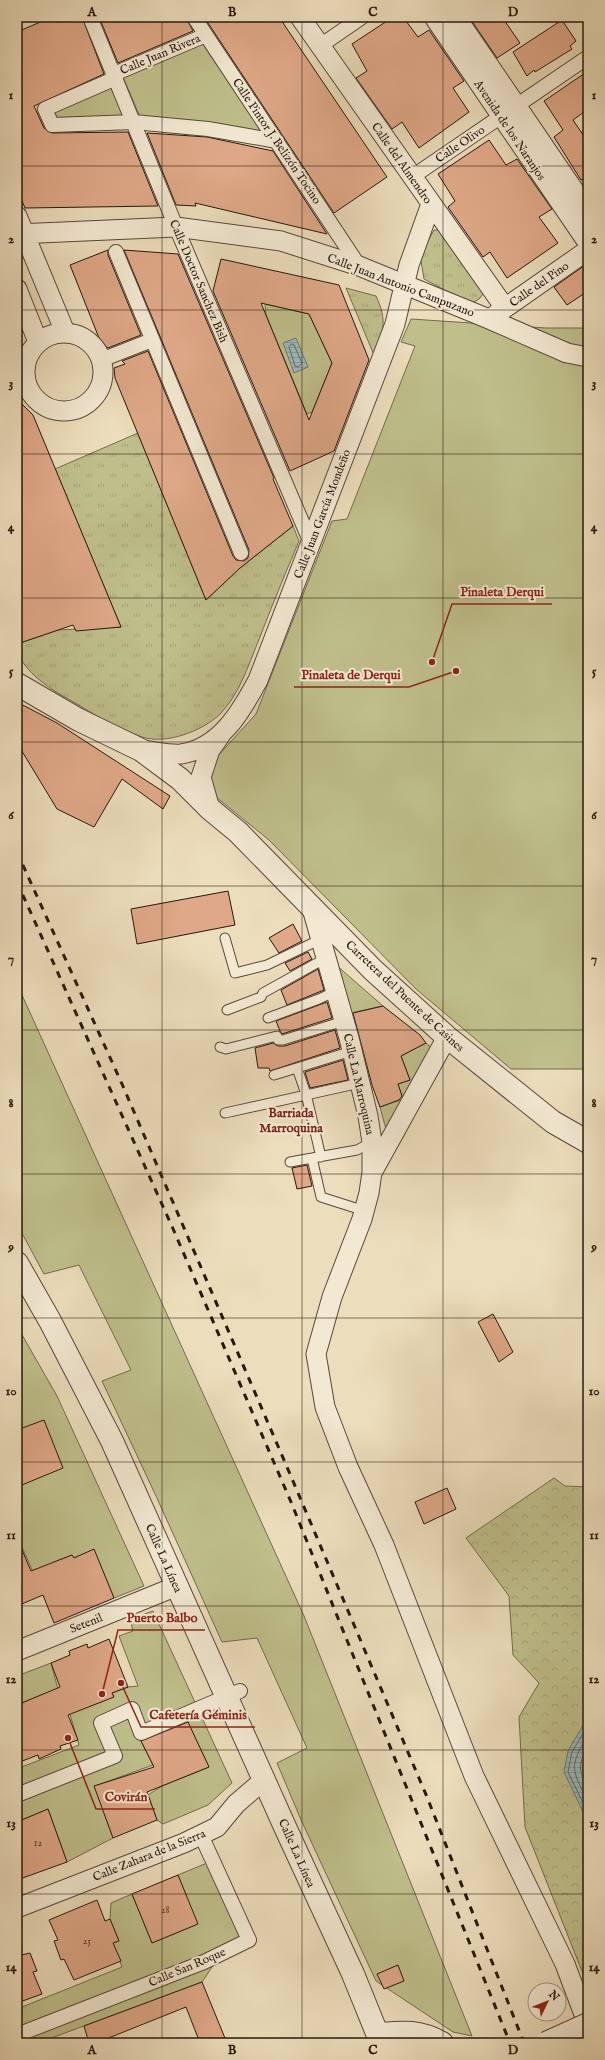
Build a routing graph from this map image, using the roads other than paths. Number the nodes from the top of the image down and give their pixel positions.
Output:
1 (90, 17) edge
2 (194, 17) edge
3 (300, 17) edge
4 (362, 17) edge
5 (434, 17) edge
6 (456, 17) edge
7 (206, 35) junction
8 (320, 46) junction
9 (588, 57) edge
10 (115, 76) junction
11 (508, 111) junction
12 (134, 122) junction
13 (277, 141) junction
14 (412, 177) junction
15 (431, 204) junction
16 (588, 211) edge
17 (17, 216) edge
18 (176, 227) junction
19 (21, 234) edge
20 (588, 243) edge
21 (588, 250) edge
22 (116, 252) dead end
23 (359, 266) junction
24 (404, 284) junction
25 (17, 289) edge
26 (505, 308) junction
27 (489, 319) junction
28 (65, 332) junction
29 (152, 340) junction
30 (38, 342) junction
31 (588, 357) edge
32 (101, 360) junction
33 (311, 543) junction
34 (241, 553) dead end
35 (17, 684) edge
36 (221, 734) junction
37 (141, 750) junction
38 (180, 754) junction
39 (204, 765) junction
40 (180, 779) junction
41 (210, 809) junction
42 (238, 832) joint
43 (311, 905) junction
44 (225, 938) dead end
45 (321, 939) junction
46 (326, 958) junction
47 (336, 991) junction
48 (226, 1010) dead end
49 (268, 1018) dead end
50 (344, 1021) junction
51 (447, 1037) junction
52 (220, 1047) dead end
53 (352, 1051) junction
54 (297, 1068) junction
55 (274, 1075) dead end
56 (360, 1083) junction
57 (306, 1094) junction
58 (225, 1113) dead end
59 (372, 1142) junction
60 (588, 1142) edge
61 (317, 1158) junction
62 (290, 1162) dead end
63 (372, 1172) junction
64 (365, 1211) junction
65 (17, 1263) edge
66 (177, 1586) junction
67 (17, 1651) edge
68 (234, 1694) junction
69 (264, 1779) junction
70 (17, 1794) edge
71 (201, 1835) junction
72 (17, 1908) edge
73 (588, 2024) edge
74 (17, 2035) edge
75 (377, 2040) edge
76 (442, 2043) edge
77 (546, 2043) edge

1 - 10 street, Calle Doctor Sanchez Bish
2 - 7 street, Calle Pintor J. Belizón Tocino
3 - 8 street, Calle del Almendro
4 - 8 street
5 - 11 street, Avenida de los Naranjos
6 - 11 street, Avenida de los Naranjos
7 - 10 street, Calle Juan Rivera
7 - 13 street, Calle Pintor J. Belizón Tocino
8 - 14 street, Calle del Almendro
9 - 11 street, Calle Olivo
10 - 12 street, Calle Doctor Sanchez Bish
10 - 12 street, Calle Juan Rivera
11 - 14 street, Calle Olivo
11 - 16 street, Avenida de los Naranjos
11 - 20 street, Avenida de los Naranjos
12 - 13 street
12 - 18 street, Calle Doctor Sanchez Bish
13 - 23 street, Calle Pintor J. Belizón Tocino
14 - 15 street, Calle del Almendro
15 - 24 street, Calle Juan García Mondeño
15 - 26 street, Calle del Almendro
17 - 19 street
18 - 19 street, Calle Juan Antonio Campuzano
18 - 23 street, Calle Juan Antonio Campuzano
18 - 33 street, Calle Doctor Sanchez Bish
19 - 28 street
21 - 26 street, Calle del Pino
22 - 29 street
23 - 24 street, Calle Juan Antonio Campuzano
24 - 27 street, Calle Juan Antonio Campuzano
24 - 33 street, Calle Juan García Mondeño
25 - 30 street
26 - 27 street, Calle del Pino
27 - 31 street, Calle Juan Antonio Campuzano
28 - 30 street
28 - 32 street
29 - 32 street
29 - 34 street
30 - 32 street
33 - 36 street, Calle Juan García Mondeño
35 - 37 street, Calle Juan García Mondeño
36 - 38 street, Calle Juan García Mondeño
36 - 39 street
37 - 38 street, Calle Juan García Mondeño
37 - 40 street, Calle Juan García Mondeño
38 - 40 street
39 - 40 street
39 - 41 street
40 - 41 street, Calle Juan García Mondeño
41 - 42 street, Calle Juan García Mondeño
42 - 43 street, Carretera del Puente de Casines
43 - 45 street, Calle La Marroquina
43 - 51 street, Carretera del Puente de Casines
44 - 45 lane
45 - 46 street, Calle La Marroquina
46 - 47 street, Calle La Marroquina
46 - 48 lane
47 - 49 lane
47 - 50 street, Calle La Marroquina
50 - 52 lane
50 - 53 street, Calle La Marroquina
51 - 60 street, Carretera del Puente de Casines
51 - 63 street
53 - 54 lane
53 - 56 street, Calle La Marroquina
54 - 55 lane
54 - 57 lane
56 - 57 lane
56 - 59 street, Calle La Marroquina
57 - 58 lane
57 - 61 lane
59 - 61 lane
59 - 63 street, Calle La Marroquina
61 - 62 lane
61 - 64 lane
63 - 64 street, Calle La Marroquina
64 - 73 street, Calle La Marroquina
65 - 66 street, Calle La Línea
66 - 67 street, Setenil
66 - 68 street, Calle La Línea
68 - 69 street, Calle La Línea
68 - 70 street
69 - 71 street, Calle Zahara de la Sierra
69 - 75 street, Calle La Línea
71 - 72 street, Calle Zahara de la Sierra
71 - 74 street, Calle San Roque
73 - 77 street, bridge
75 - 76 street

